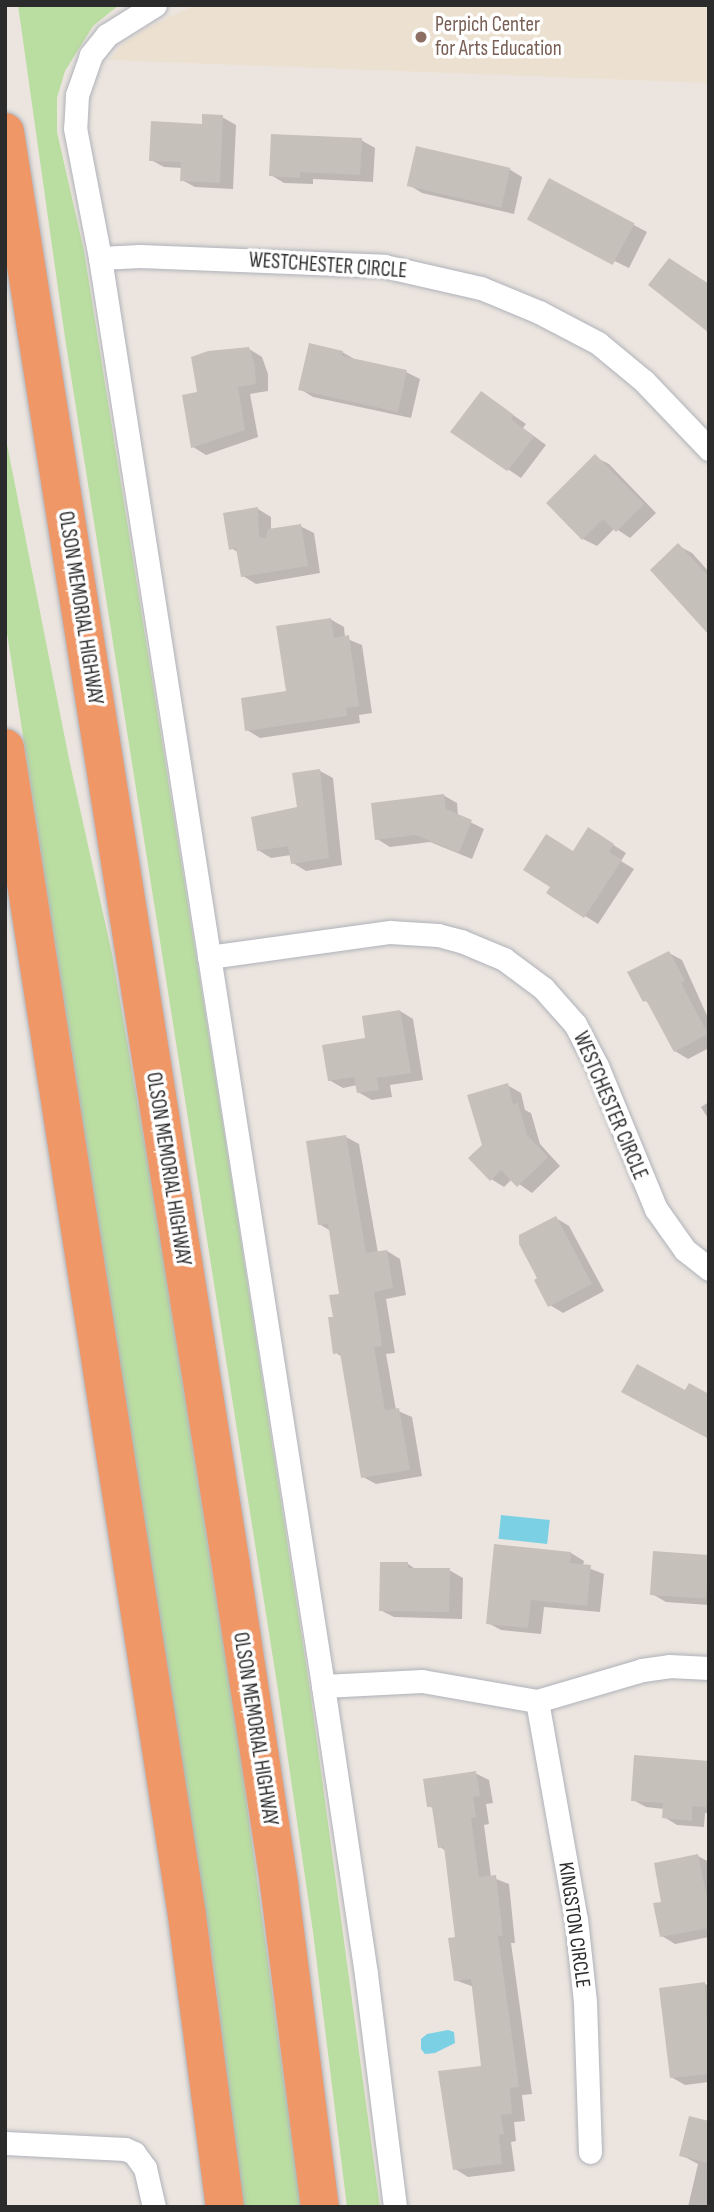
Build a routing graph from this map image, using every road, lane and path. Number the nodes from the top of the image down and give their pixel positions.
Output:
1 (155, 5) edge
2 (5, 132) edge
3 (100, 258) junction
4 (709, 449) edge
5 (5, 748) edge
6 (209, 957) junction
7 (709, 1269) edge
8 (709, 1668) edge
9 (323, 1686) junction
10 (537, 1701) junction
11 (5, 2143) edge
12 (590, 2152) dead end
13 (154, 2207) edge
14 (225, 2207) edge
15 (320, 2207) edge
16 (395, 2207) edge

1 - 3 street
2 - 15 highway, OLSON MEMORIAL HIGHWAY
3 - 4 street, WESTCHESTER CIRCLE
3 - 6 street
5 - 14 highway
6 - 7 street, WESTCHESTER CIRCLE
6 - 9 street
8 - 10 street
9 - 10 street
9 - 16 street
10 - 12 street, KINGSTON CIRCLE
11 - 13 street

